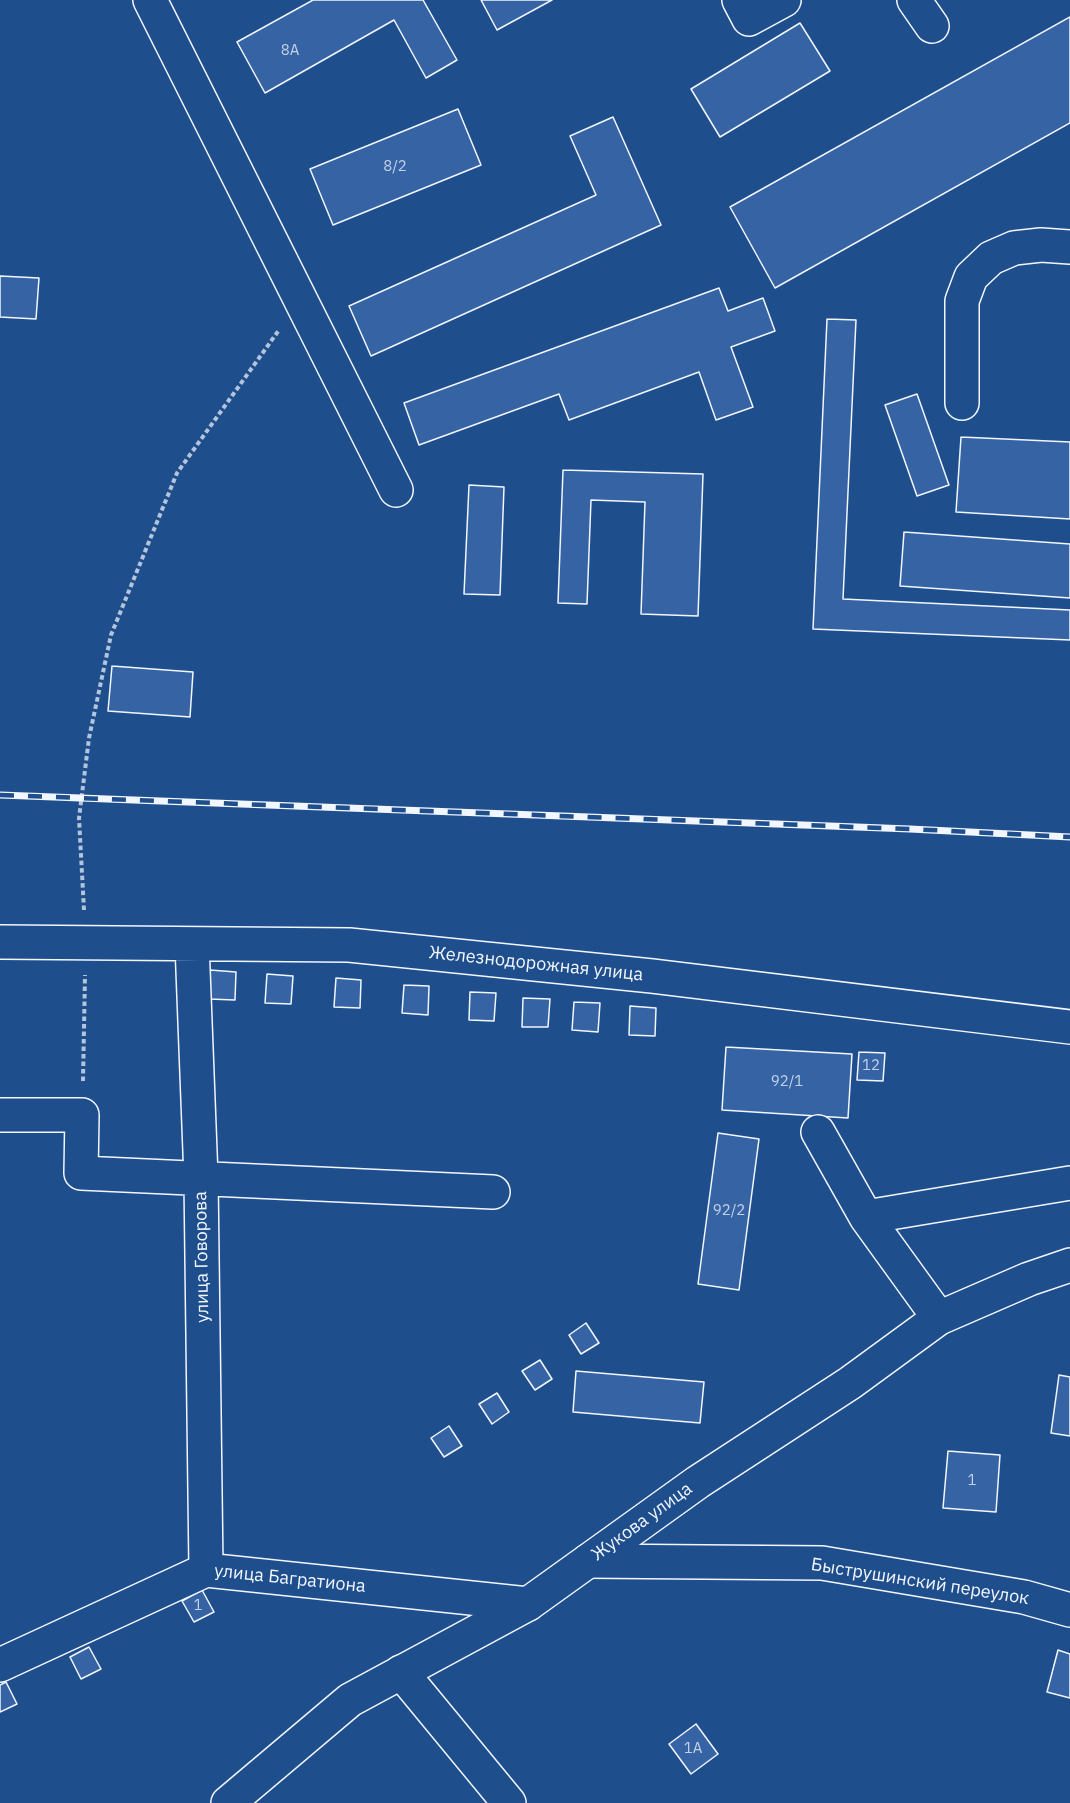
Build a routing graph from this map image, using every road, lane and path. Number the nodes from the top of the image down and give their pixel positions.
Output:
1 (150, 0) edge
2 (739, 0) edge
3 (784, 0) edge
4 (1070, 247) edge
5 (300, 300) junction
6 (962, 403) dead end
7 (396, 490) dead end
8 (0, 942) edge
9 (86, 943) junction
10 (192, 944) junction
11 (1070, 1027) edge
12 (0, 1115) edge
13 (82, 1115) junction
14 (818, 1132) dead end
15 (201, 1178) junction
16 (1070, 1183) edge
17 (493, 1192) dead end
18 (866, 1216) junction
19 (1070, 1265) edge
20 (939, 1318) junction
21 (588, 1561) junction
22 (206, 1570) junction
23 (528, 1604) junction
24 (1070, 1610) edge
25 (0, 1665) edge
26 (401, 1672) junction
27 (228, 1803) edge
28 (509, 1803) edge

1 - 5 street
2 - 3 street
4 - 6 street
5 - 7 street
5 - 9 path
8 - 9 street, Железнодорожная улица
9 - 10 street, Железнодорожная улица
9 - 13 path
10 - 11 street, Железнодорожная улица
10 - 15 street, улица Говорова
12 - 13 street
13 - 15 street
14 - 18 street
15 - 17 street
15 - 22 street, улица Говорова
16 - 18 street
18 - 20 street
19 - 20 street, Жукова улица
20 - 21 street, Жукова улица
21 - 23 street, Жукова улица
21 - 24 street, Быструшинский переулок
22 - 23 street, улица Багратиона
22 - 25 street, улица Багратиона
23 - 26 street, Жукова улица
26 - 27 street, Жукова улица
26 - 28 street

